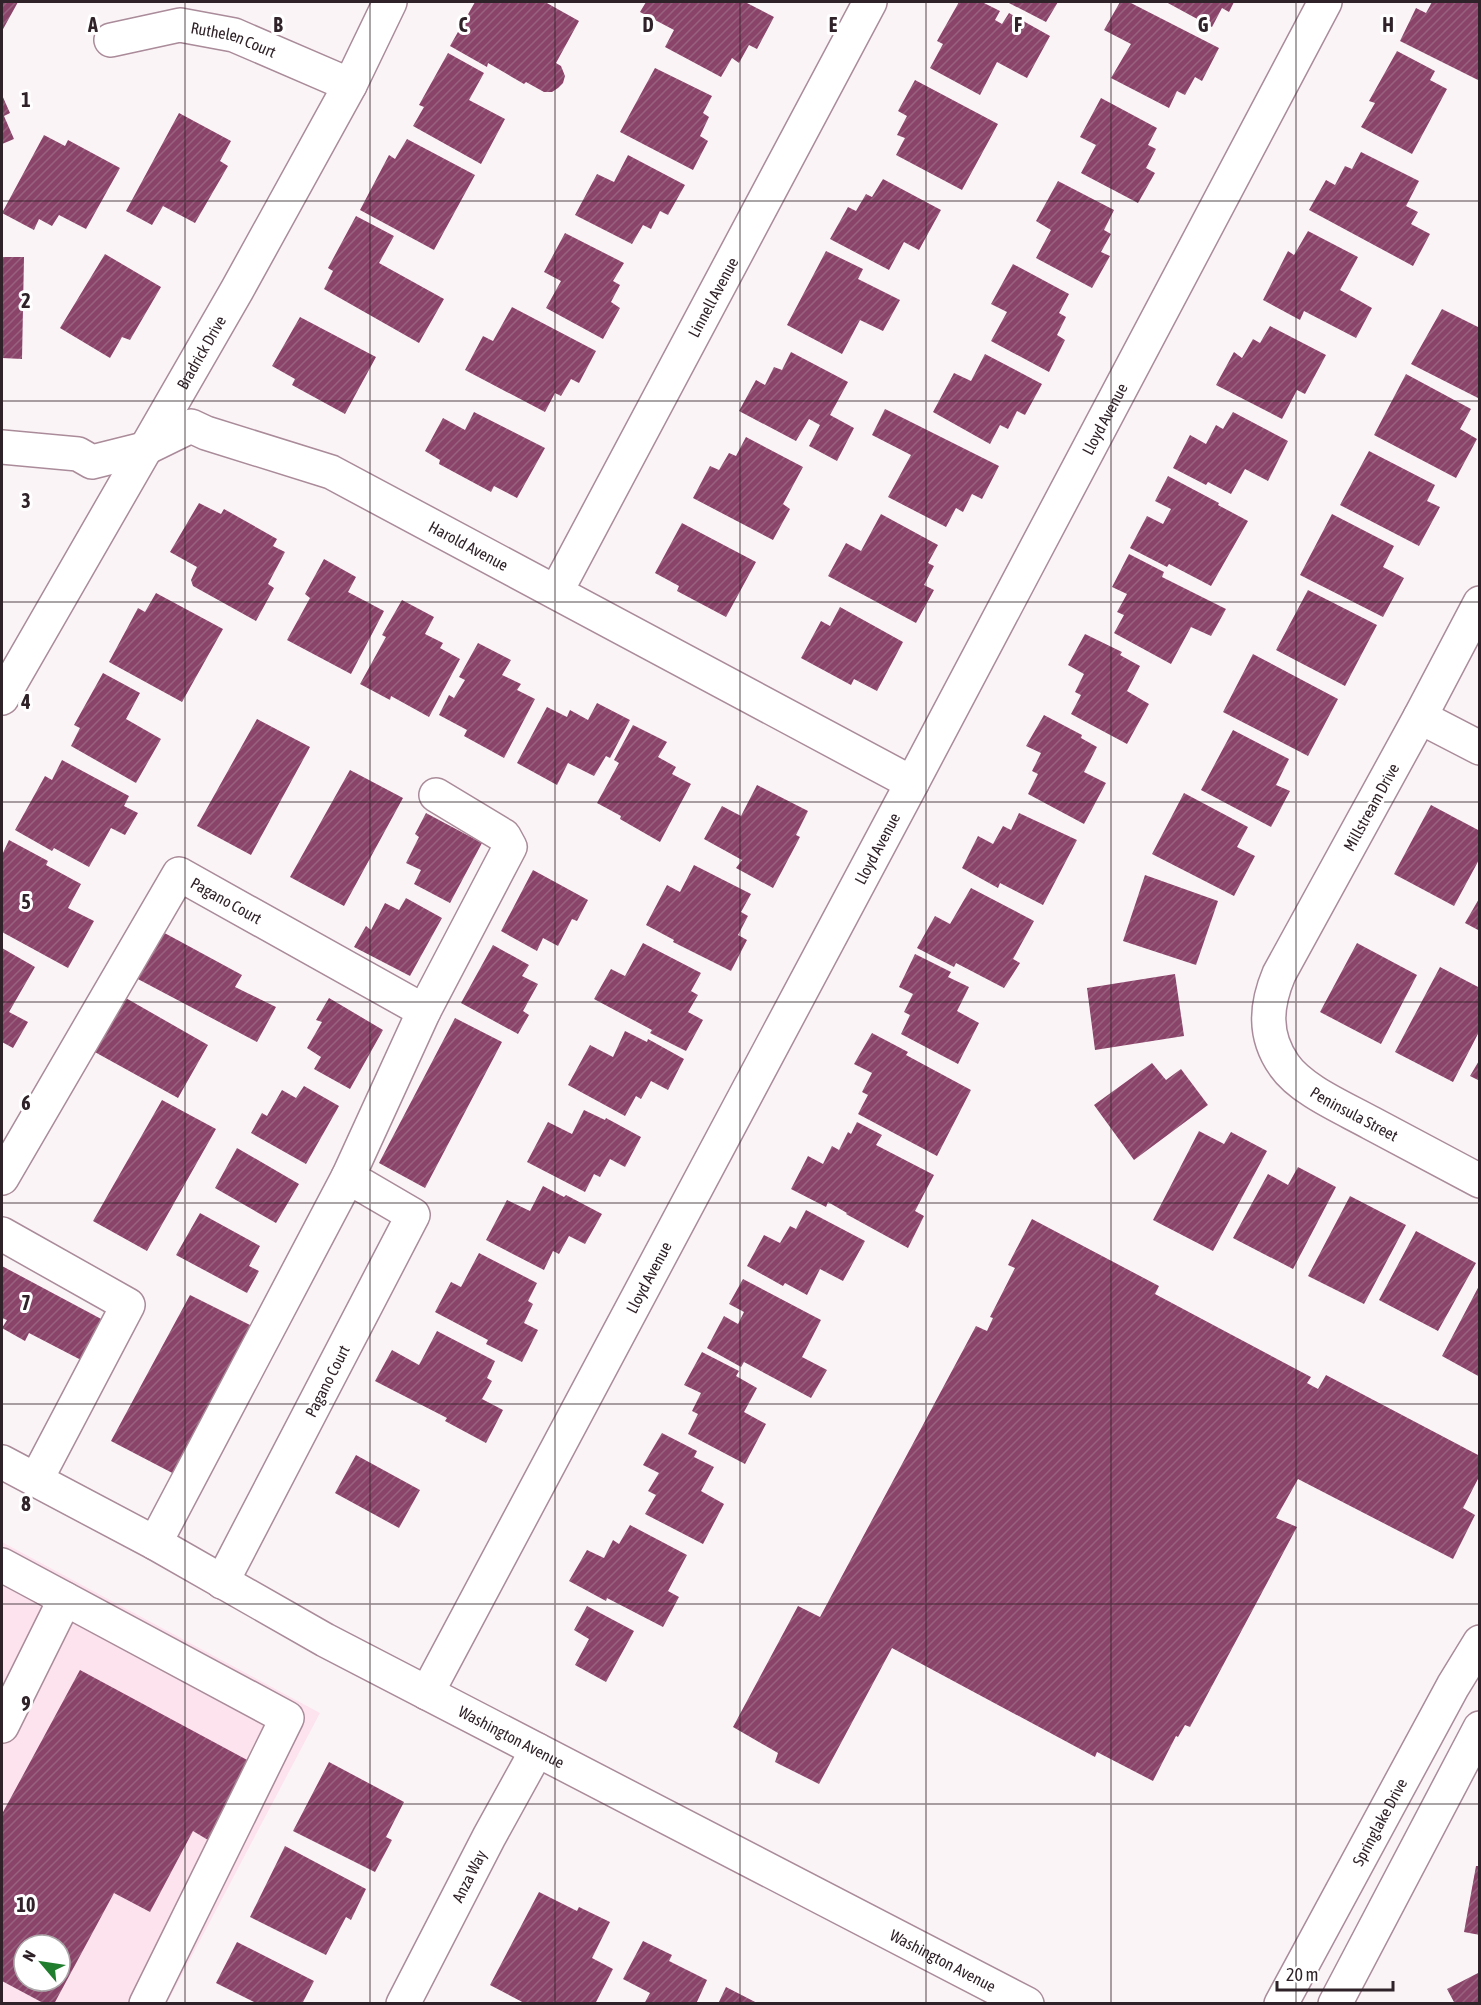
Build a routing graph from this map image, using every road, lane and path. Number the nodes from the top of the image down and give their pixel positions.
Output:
1 (390, 2) edge
2 (870, 2) edge
3 (1325, 2) edge
4 (111, 40) dead end
5 (350, 85) junction
6 (2, 447) edge
7 (144, 449) junction
8 (556, 592) junction
9 (1479, 603) edge
10 (2, 698) edge
11 (1420, 717) junction
12 (1479, 748) edge
13 (912, 783) junction
14 (436, 795) dead end
15 (424, 1011) junction
16 (1268, 1013) joint
17 (348, 1177) junction
18 (2, 1178) edge
19 (1479, 1181) edge
20 (2, 1234) edge
21 (2, 1462) edge
22 (36, 1480) junction
23 (155, 1543) junction
24 (2, 1565) edge
25 (222, 1582) junction
26 (65, 1599) junction
27 (1479, 1642) edge
28 (427, 1693) junction
29 (2, 1726) edge
30 (1479, 1728) edge
31 (537, 1750) junction
32 (146, 2004) edge
33 (403, 2004) edge
34 (1027, 2004) edge
35 (1281, 2004) edge
36 (1335, 2004) edge

1 - 5 street, Bradrick Drive
2 - 8 street, Linnell Avenue
3 - 13 street, Lloyd Avenue
4 - 5 street, Ruthelen Court
5 - 7 street, Bradrick Drive
6 - 7 street, Harold Avenue
7 - 8 street, Harold Avenue
7 - 10 street, Bradrick Drive
8 - 13 street, Harold Avenue
9 - 11 street, Millstream Drive
11 - 12 street
11 - 16 street, Millstream Drive
13 - 28 street, Lloyd Avenue
14 - 15 street
15 - 17 street
15 - 18 street, Pagano Court
16 - 19 street, Peninsula Street
17 - 23 street
17 - 25 street, Pagano Court
20 - 22 street
21 - 22 street, Washington Avenue
22 - 23 street, Washington Avenue
23 - 25 street, Washington Avenue
24 - 26 street
25 - 28 street, Washington Avenue
26 - 29 street
26 - 32 street
27 - 35 street, Springlake Drive
28 - 31 street, Washington Avenue
30 - 36 street
31 - 33 street, Anza Way
31 - 34 street, Washington Avenue

